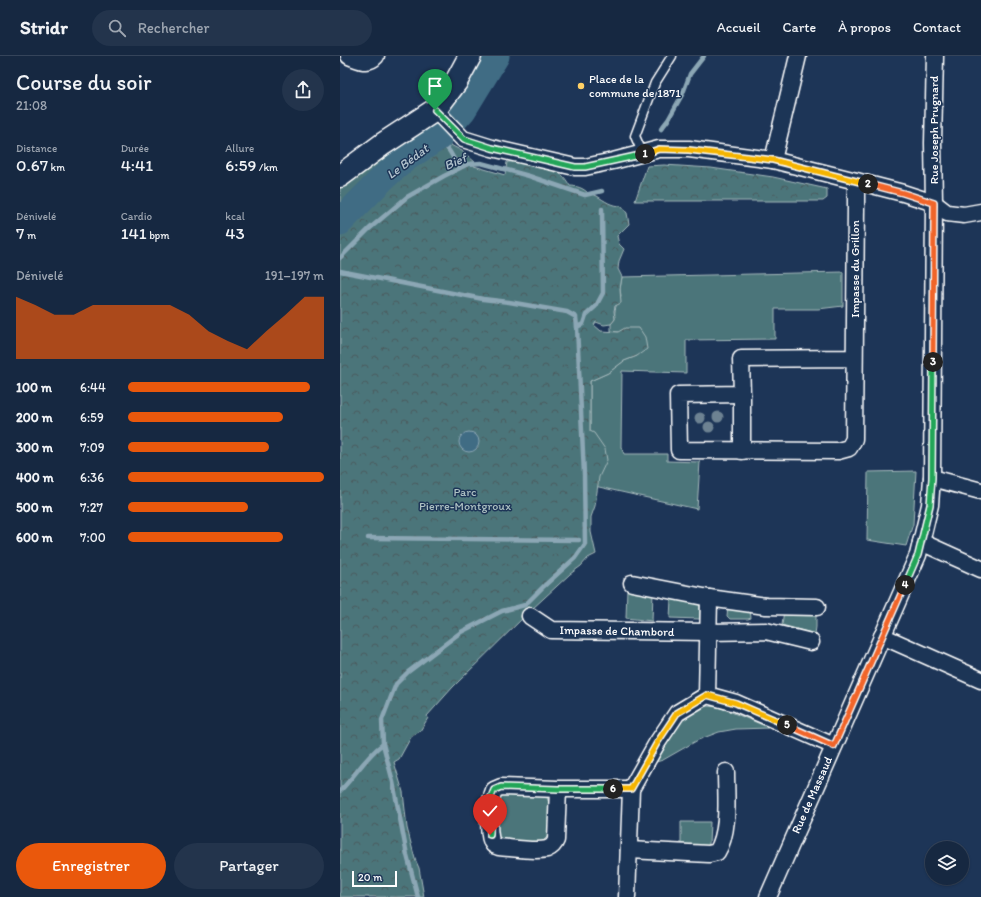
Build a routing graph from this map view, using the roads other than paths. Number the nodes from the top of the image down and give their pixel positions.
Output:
1 (349, 56) edge
2 (376, 56) edge
3 (470, 56) edge
4 (672, 56) edge
5 (798, 56) edge
6 (935, 56) edge
7 (438, 114) junction
8 (645, 154) junction
9 (773, 160) junction
10 (340, 176) edge
11 (856, 181) junction
12 (934, 203) junction
13 (981, 212) edge
14 (854, 358) junction
15 (742, 394) junction
16 (742, 451) junction
17 (932, 478) junction
18 (981, 491) edge
19 (921, 542) junction
20 (981, 568) edge
21 (632, 583) dead end
22 (709, 598) junction
23 (817, 607) dead end
24 (530, 616) dead end
25 (709, 632) junction
26 (882, 636) junction
27 (811, 642) dead end
28 (981, 680) edge
29 (707, 695) junction
30 (834, 746) junction
31 (726, 772) dead end
32 (558, 789) junction
33 (631, 789) junction
34 (629, 850) junction
35 (627, 897) edge
36 (768, 897) edge

1 - 2 street
3 - 7 street
4 - 8 lane
5 - 9 street
6 - 12 street, Rue Joseph Prugnard
7 - 8 street
7 - 10 street
8 - 9 street
9 - 11 street
11 - 12 street
11 - 14 street, Impasse du Grillon
12 - 13 street
12 - 17 street, Rue de Massaud
14 - 15 street
14 - 16 street, Impasse du Grillon
15 - 16 street
15 - 16 street, Impasse du Grillon
17 - 18 street
17 - 19 street, Rue de Massaud
19 - 20 street
19 - 26 street, Rue de Massaud
21 - 22 street
22 - 23 street
22 - 25 street
24 - 25 street, Impasse de Chambord
25 - 27 street, Impasse de Chambord
25 - 29 street
26 - 28 street
26 - 30 street, Rue de Massaud
29 - 30 street
29 - 33 street
30 - 36 street, Rue de Massaud
31 - 34 street
32 - 32 street
32 - 33 street
33 - 34 street
34 - 35 street

